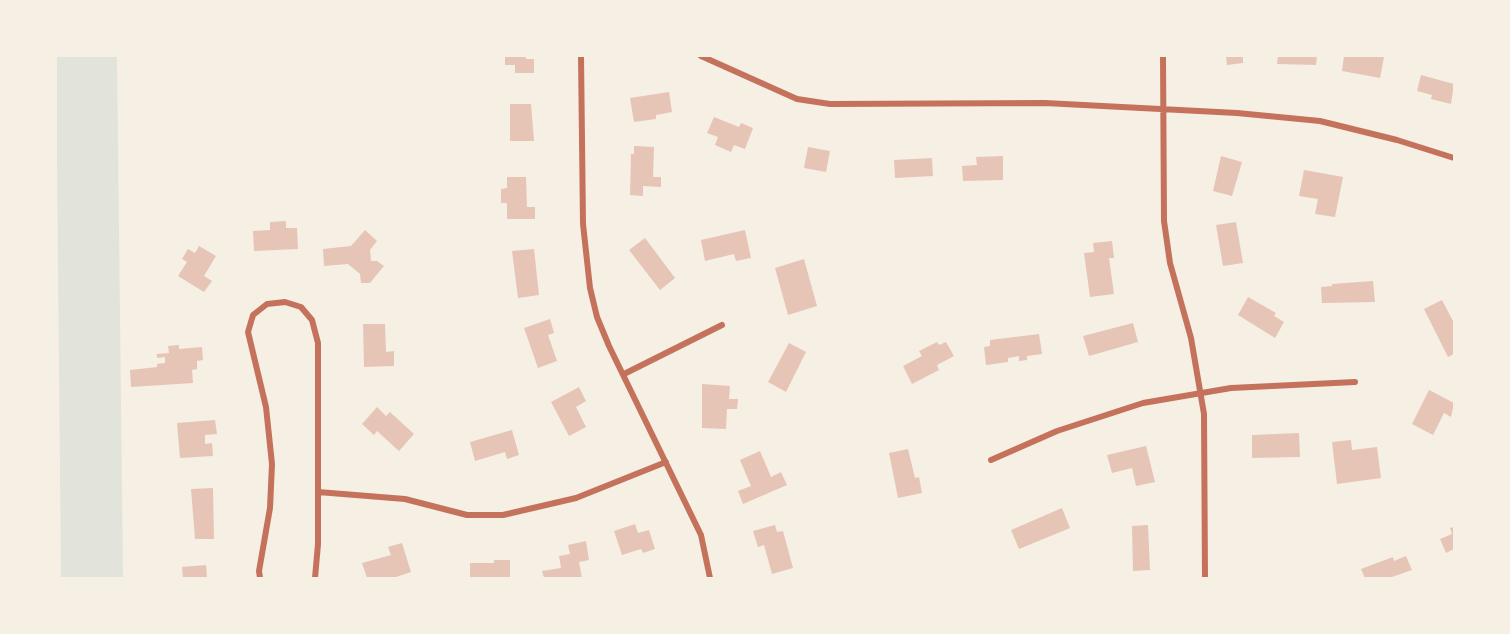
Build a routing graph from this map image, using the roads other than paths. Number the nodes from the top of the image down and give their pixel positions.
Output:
1 (581, 56) edge
2 (701, 56) edge
3 (1163, 56) edge
4 (1162, 109) junction
5 (1455, 158) edge
6 (722, 325) dead end
7 (624, 374) junction
8 (1355, 382) dead end
9 (1202, 393) junction
10 (991, 460) dead end
11 (666, 462) junction
12 (318, 492) junction
13 (260, 579) edge
14 (315, 579) edge
15 (710, 579) edge
16 (1205, 579) edge

1 - 7 street
2 - 4 street
3 - 4 street
4 - 5 street
4 - 9 street
6 - 7 street
7 - 11 street
8 - 9 street
9 - 10 street
9 - 16 street
11 - 12 street
11 - 15 street
12 - 13 street
12 - 14 street

